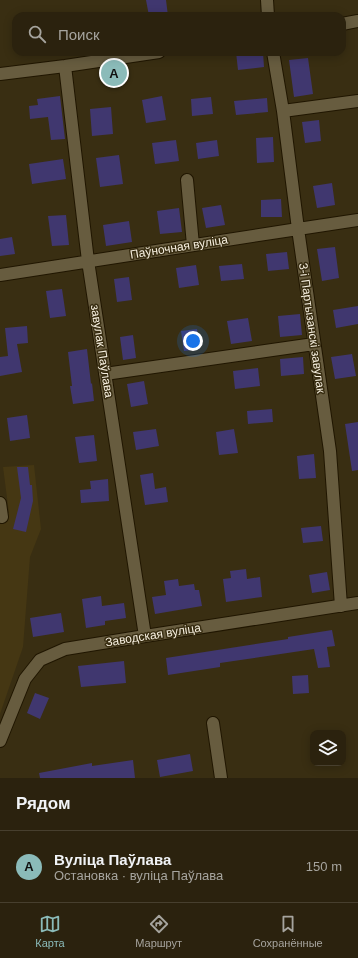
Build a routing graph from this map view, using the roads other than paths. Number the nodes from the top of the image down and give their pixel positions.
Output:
1 (266, 0) edge
2 (268, 12) edge
3 (358, 21) edge
4 (346, 23) edge
5 (132, 56) edge
6 (274, 56) edge
7 (64, 66) junction
8 (0, 74) edge
9 (358, 101) edge
10 (283, 111) junction
11 (187, 180) dead end
12 (358, 220) edge
13 (298, 228) junction
14 (193, 245) junction
15 (88, 261) junction
16 (0, 275) edge
17 (314, 344) junction
18 (105, 374) junction
19 (0, 503) edge
20 (2, 517) dead end
21 (358, 603) edge
22 (341, 606) junction
23 (145, 636) junction
24 (213, 723) dead end
25 (0, 741) edge
26 (221, 778) edge

1 - 2 street
3 - 4 street
5 - 7 street
6 - 10 street, 3-і Партызанскі завулак
7 - 8 street
7 - 15 street, завулак Паўлава
9 - 10 street
10 - 13 street, 3-і Партызанскі завулак
11 - 14 street
12 - 13 street, Паўночная вуліца
13 - 14 street, Паўночная вуліца
13 - 17 street, 3-і Партызанскі завулак
14 - 15 street, Паўночная вуліца
15 - 16 street, Паўночная вуліца
15 - 18 street, завулак Паўлава
17 - 18 street
17 - 22 street, 3-і Партызанскі завулак
18 - 23 street, завулак Паўлава
19 - 20 street
21 - 22 street, Заводская вуліца
22 - 23 street, Заводская вуліца
23 - 25 street, Заводская вуліца
24 - 26 street

